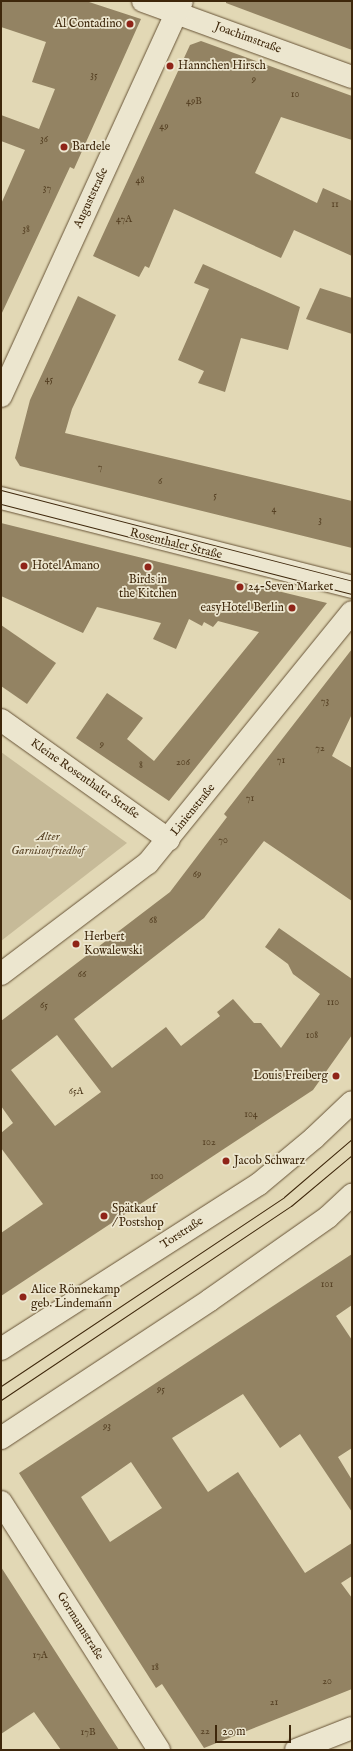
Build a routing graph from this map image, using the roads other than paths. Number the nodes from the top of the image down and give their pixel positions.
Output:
1 (143, 1) edge
2 (179, 7) edge
3 (352, 77) edge
4 (1, 396) edge
5 (1, 498) edge
6 (352, 587) edge
7 (352, 612) edge
8 (1, 720) edge
9 (169, 840) junction
10 (1, 974) edge
11 (352, 1102) edge
12 (352, 1195) edge
13 (1, 1349) edge
14 (1, 1438) edge
15 (1, 1502) edge
16 (352, 1728) edge
17 (159, 1750) edge
18 (296, 1750) edge

1 - 2 street, Joachimstraße
2 - 3 street, Joachimstraße
2 - 4 street, Auguststraße
5 - 6 street, Rosenthaler Straße
7 - 9 street, Linienstraße
8 - 9 street, Kleine Rosenthaler Straße
9 - 10 street, Linienstraße
11 - 13 street, Torstraße
12 - 14 street
15 - 17 street, Gormannstraße
16 - 18 street

